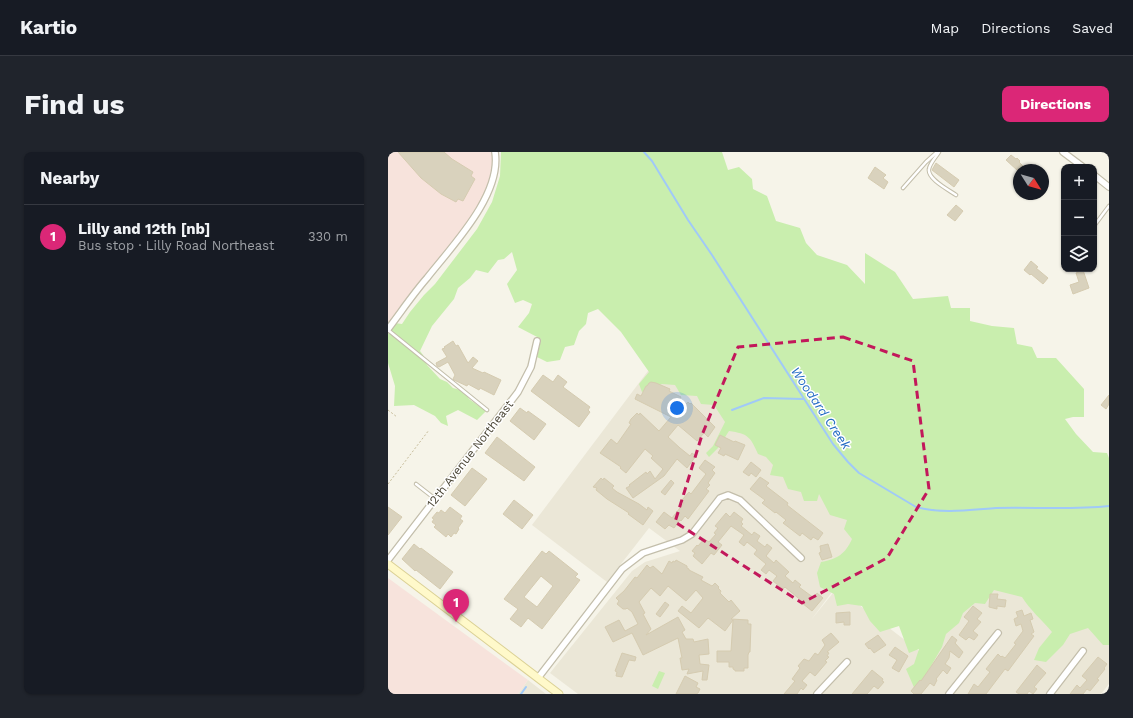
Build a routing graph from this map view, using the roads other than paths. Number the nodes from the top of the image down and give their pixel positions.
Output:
1 (494, 152) edge
2 (938, 152) edge
3 (1063, 152) edge
4 (1079, 164) edge
5 (1097, 177) edge
6 (1109, 187) edge
7 (903, 188) dead end
8 (956, 195) dead end
9 (1109, 206) edge
10 (1097, 222) edge
11 (388, 329) edge
12 (537, 341) dead end
13 (487, 410) dead end
14 (416, 484) dead end
15 (435, 499) junction
16 (801, 558) dead end
17 (388, 560) edge
18 (388, 564) edge
19 (998, 633) dead end
20 (1083, 651) dead end
21 (847, 662) dead end
22 (538, 678) junction
23 (559, 694) edge
24 (817, 694) edge
25 (949, 694) edge
26 (1050, 694) edge

1 - 11 street
2 - 7 lane
2 - 8 lane
3 - 4 street
5 - 6 street
9 - 10 lane
11 - 13 lane
12 - 15 street, 12th Avenue Northeast
14 - 15 lane
15 - 17 street, 12th Avenue Northeast
16 - 22 street
18 - 22 street
19 - 25 street
20 - 26 street
21 - 24 street
22 - 23 street

